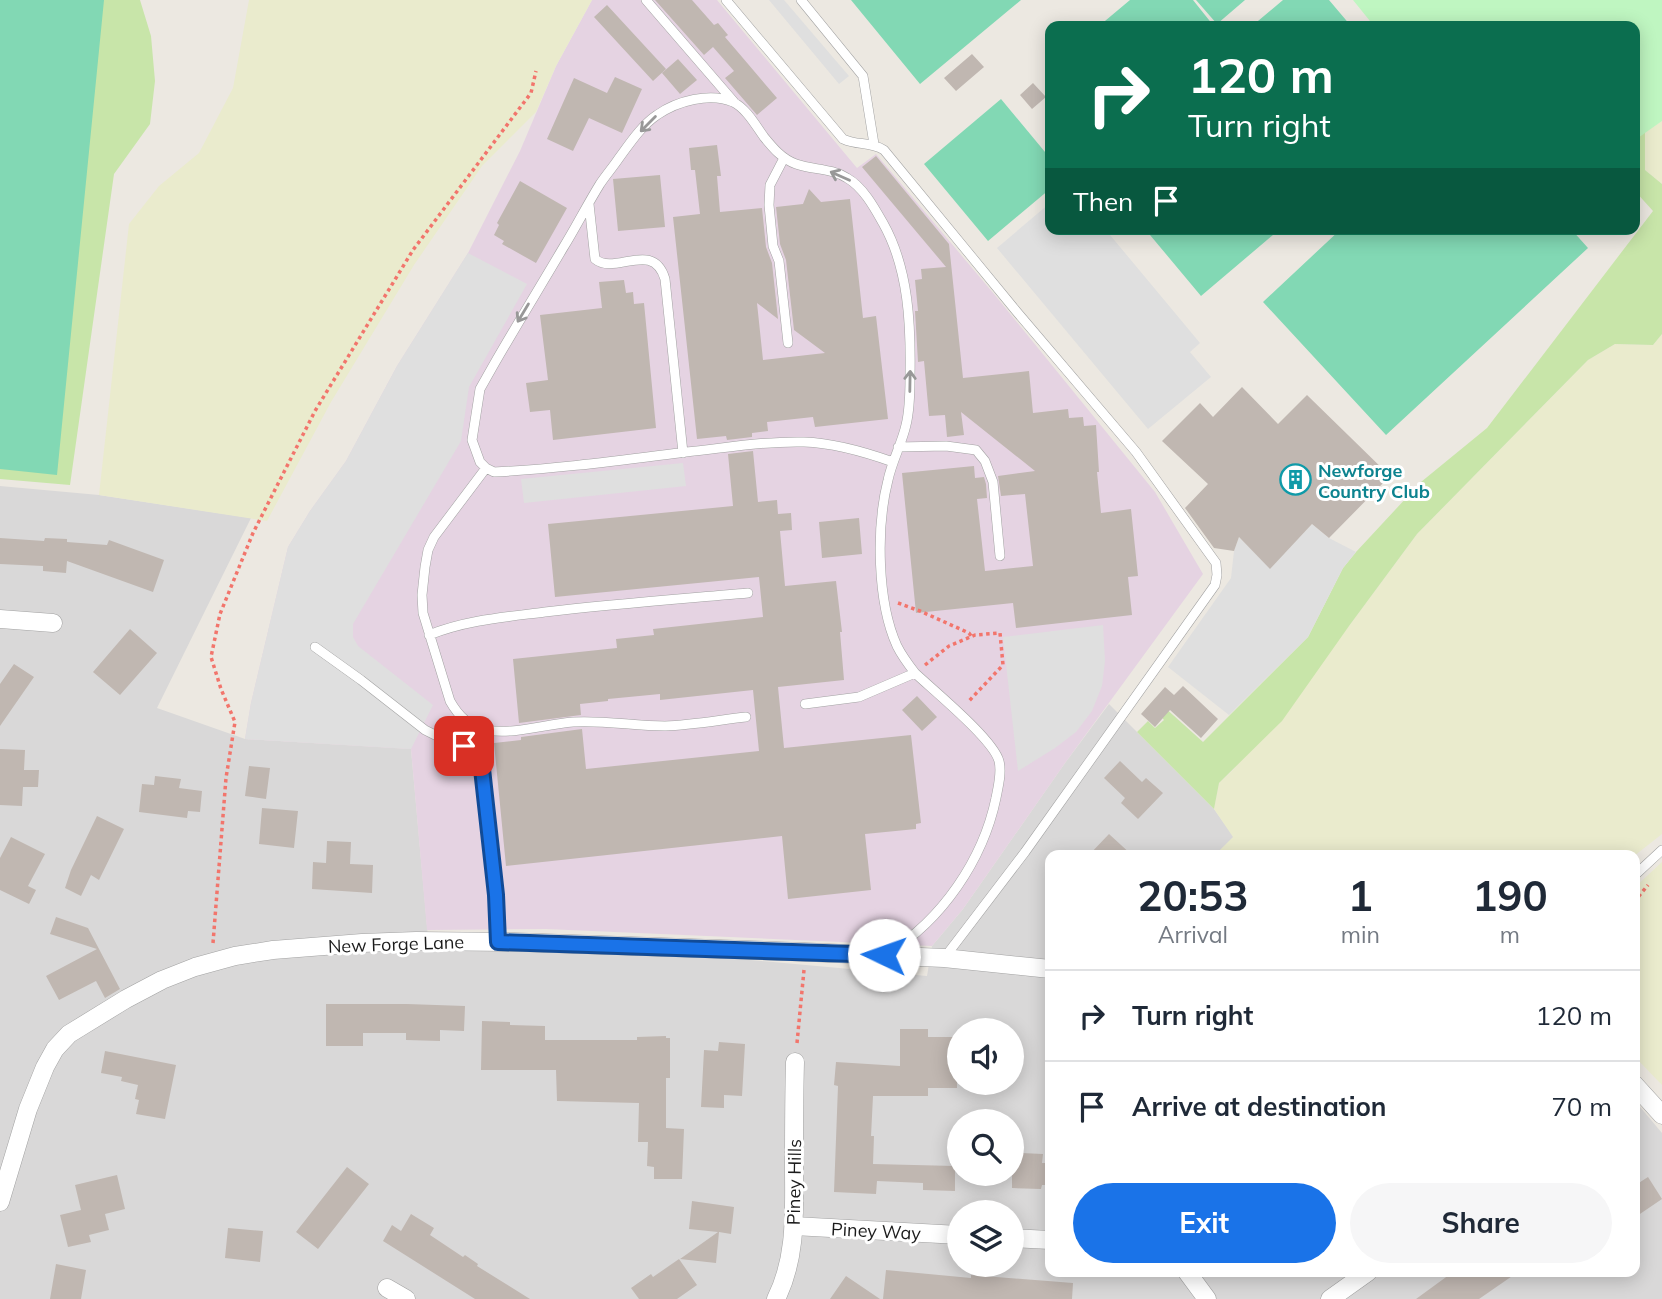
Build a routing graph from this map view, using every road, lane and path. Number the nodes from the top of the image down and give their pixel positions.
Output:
1 (646, 0) edge
2 (801, 0) edge
3 (728, 1) edge
4 (536, 71) dead end
5 (736, 103) junction
6 (874, 144) junction
7 (784, 158) junction
8 (589, 202) junction
9 (788, 343) dead end
10 (898, 447) junction
11 (683, 453) junction
12 (892, 462) junction
13 (486, 468) junction
14 (1000, 556) dead end
15 (748, 593) dead end
16 (895, 603) dead end
17 (0, 619) edge
18 (52, 623) dead end
19 (429, 635) junction
20 (972, 637) junction
21 (315, 647) dead end
22 (915, 673) junction
23 (805, 704) dead end
24 (966, 704) dead end
25 (746, 717) dead end
26 (1662, 850) edge
27 (1640, 870) edge
28 (1652, 880) dead end
29 (1640, 895) edge
30 (498, 942) junction
31 (806, 951) junction
32 (884, 955) junction
33 (944, 958) junction
34 (211, 963) junction
35 (1045, 969) edge
36 (795, 1062) joint
37 (1640, 1091) edge
38 (1662, 1115) edge
39 (0, 1202) edge
40 (794, 1226) junction
41 (947, 1234) edge
42 (1024, 1239) edge
43 (1045, 1240) edge
44 (1191, 1277) edge
45 (1361, 1277) edge
46 (387, 1288) dead end
47 (406, 1299) edge
48 (776, 1299) edge
49 (1207, 1299) edge
50 (1330, 1299) edge

1 - 5 lane
2 - 6 lane
3 - 6 lane
4 - 34 path
5 - 7 lane
5 -> 8 lane
6 - 33 lane
7 - 9 lane
10 -> 7 lane
8 - 11 lane
8 -> 13 lane
10 - 12 lane
10 - 14 lane
11 - 12 lane
11 - 13 lane
12 - 22 lane
13 - 19 lane
15 - 19 lane
16 - 20 path
17 - 18 street
19 - 25 lane
20 - 22 path
20 - 24 path
21 - 30 lane
22 - 23 lane
22 - 32 lane
26 - 27 lane
28 - 29 path
30 - 31 street, New Forge Lane
30 - 34 street, New Forge Lane
31 - 32 street, New Forge Lane
31 - 36 path
32 - 33 street, New Forge Lane
33 - 35 street, New Forge Lane
34 - 39 street, New Forge Lane
36 - 40 street, Piney Hills
37 - 38 street
40 - 41 street, Piney Way
40 - 48 street, Piney Hills
42 - 43 street
44 - 49 street
45 - 50 street
46 - 47 street

